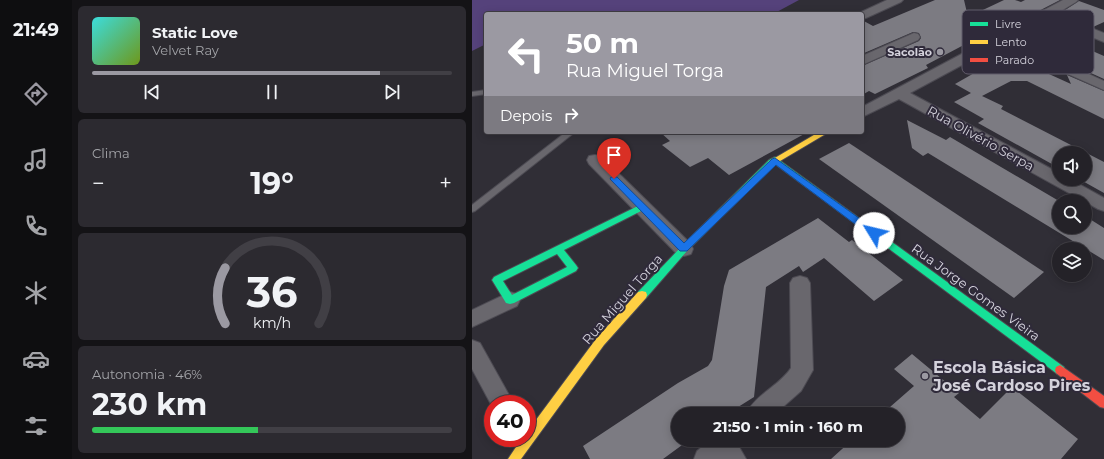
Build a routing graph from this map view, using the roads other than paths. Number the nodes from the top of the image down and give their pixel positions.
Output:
1 (897, 0) edge
2 (1072, 0) edge
3 (1053, 10) edge
4 (864, 14) edge
5 (1094, 34) edge
6 (914, 37) dead end
7 (1104, 38) edge
8 (864, 60) edge
9 (962, 60) edge
10 (1078, 74) edge
11 (1104, 86) edge
12 (484, 92) edge
13 (899, 93) junction
14 (472, 94) edge
15 (864, 112) edge
16 (568, 134) edge
17 (821, 134) edge
18 (595, 160) dead end
19 (775, 160) junction
20 (1104, 206) edge
21 (642, 207) junction
22 (472, 209) edge
23 (684, 249) junction
24 (559, 250) junction
25 (800, 283) dead end
26 (510, 300) junction
27 (472, 320) edge
28 (472, 349) edge
29 (498, 395) edge
30 (1101, 395) edge
31 (766, 407) edge
32 (536, 426) edge

1 - 4 street
2 - 3 street
5 - 7 street
6 - 8 street
9 - 13 street
10 - 11 street
12 - 14 lane
13 - 15 street
13 - 20 street, Rua Olivério Serpa
16 - 22 lane
17 - 19 street, Rua Miguel Torga
18 - 21 street
19 - 23 street, Rua Miguel Torga
19 - 30 street, Rua Jorge Gomes Vieira
21 - 23 street
21 - 24 street
23 - 32 street, Rua Miguel Torga
24 - 26 street
24 - 26 street
25 - 31 street
26 - 27 street
28 - 29 street

